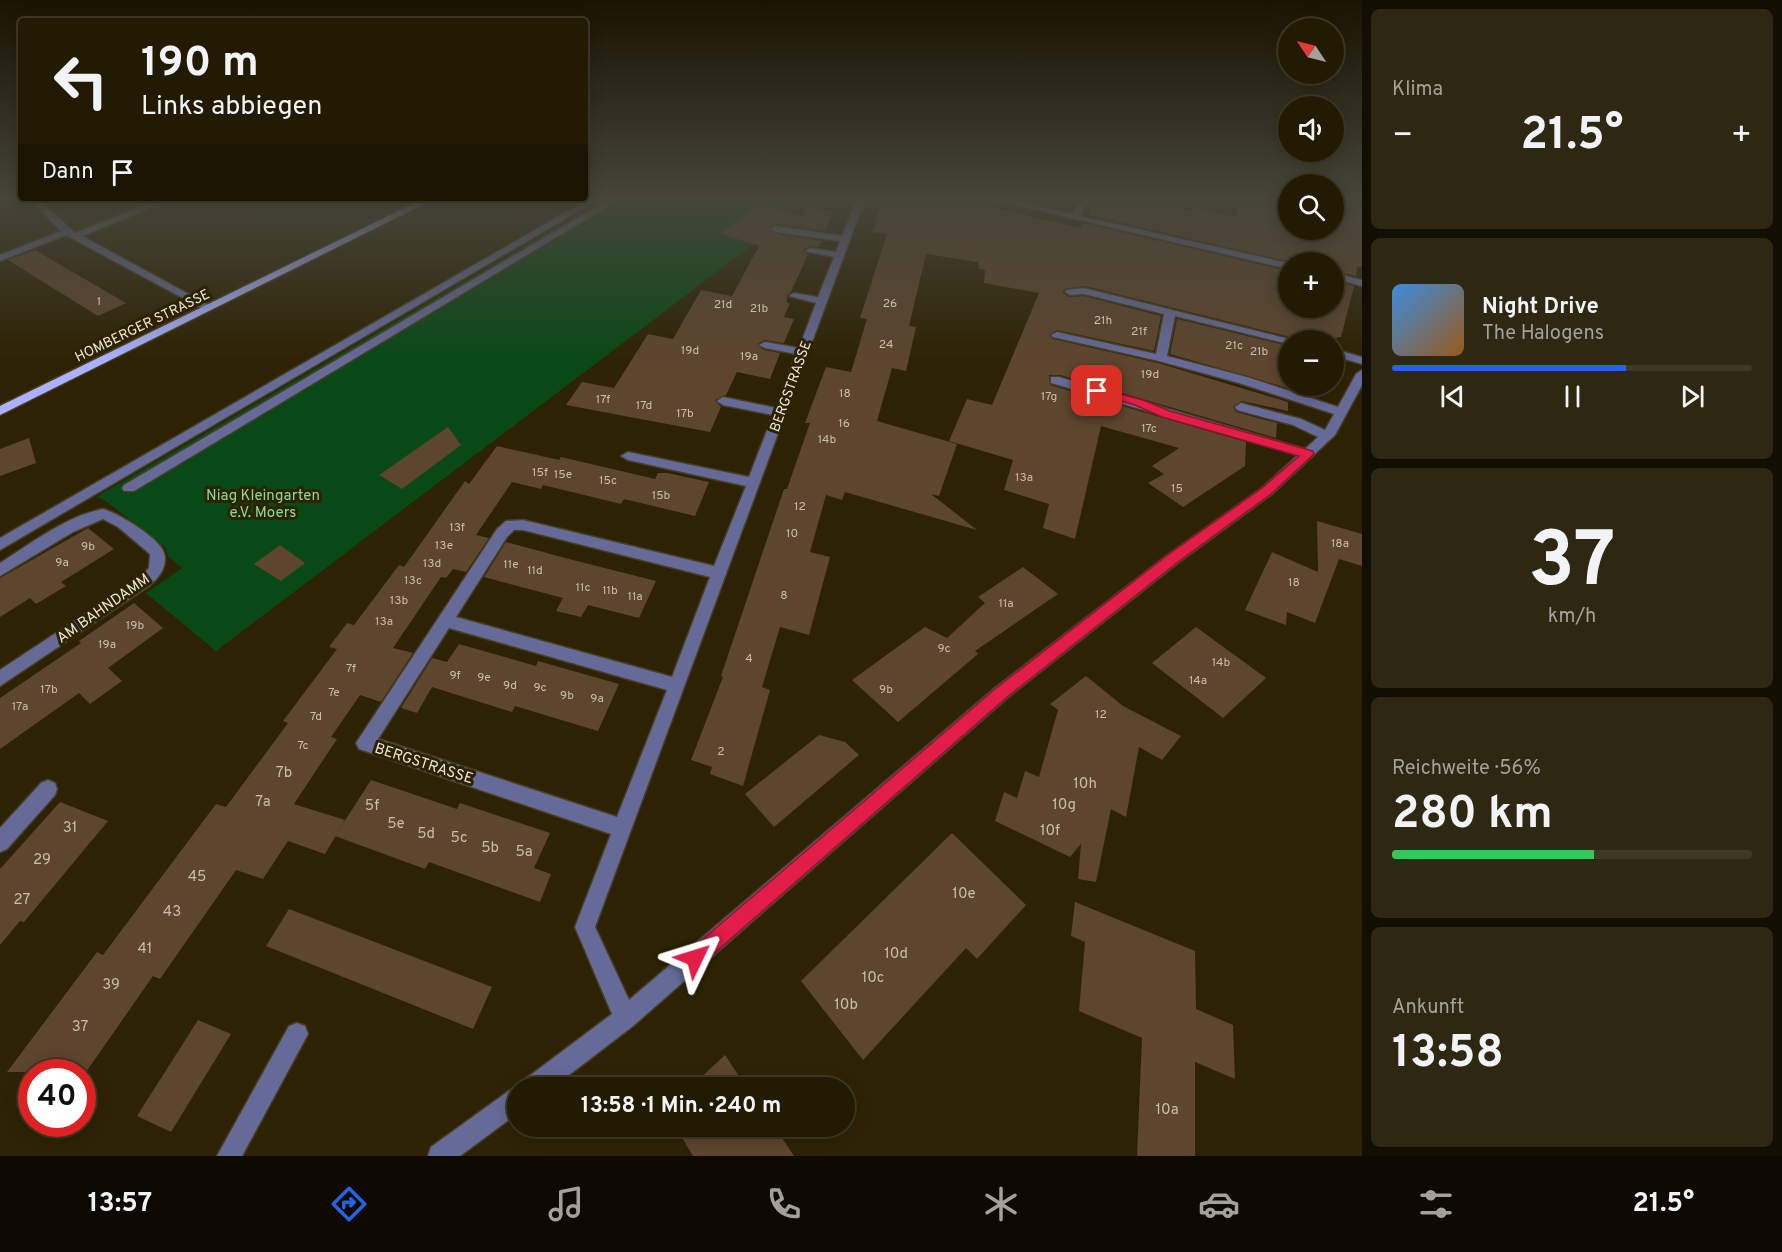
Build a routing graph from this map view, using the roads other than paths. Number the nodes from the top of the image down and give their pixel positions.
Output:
1 (15, 253) edge
2 (106, 253) edge
3 (320, 253) edge
4 (503, 253) edge
5 (525, 253) edge
6 (824, 253) edge
7 (1232, 253) edge
8 (838, 255) joint
9 (0, 258) edge
10 (1278, 264) edge
11 (1344, 278) edge
12 (1362, 283) edge
13 (1070, 292) dead end
14 (794, 296) dead end
15 (821, 301) junction
16 (209, 308) junction
17 (1170, 312) junction
18 (1058, 335) dead end
19 (1278, 339) edge
20 (765, 345) dead end
21 (802, 352) junction
22 (1344, 355) edge
23 (1161, 358) junction
24 (1362, 361) edge
25 (1362, 374) edge
26 (1055, 380) dead end
27 (723, 401) dead end
28 (1241, 407) dead end
29 (0, 411) edge
30 (780, 413) junction
31 (1343, 413) junction
32 (1326, 436) junction
33 (1308, 454) junction
34 (628, 456) dead end
35 (754, 483) junction
36 (129, 488) dead end
37 (0, 545) edge
38 (0, 570) edge
39 (719, 573) junction
40 (444, 620) junction
41 (0, 679) edge
42 (676, 685) junction
43 (48, 789) dead end
44 (622, 828) junction
45 (0, 842) edge
46 (625, 1018) junction
47 (297, 1034) dead end
48 (547, 1077) edge
49 (507, 1106) edge
50 (229, 1156) edge
51 (440, 1156) edge

1 - 9 street
2 - 16 street
3 - 16 main road, HOMBERGER STRASSE
4 - 37 street
5 - 36 street
6 - 8 street
7 - 10 street
8 - 15 street, BERGSTRASSE
11 - 12 street
13 - 17 street
14 - 15 street
15 - 21 street, BERGSTRASSE
16 - 29 main road, HOMBERGER STRASSE
17 - 19 street
17 - 23 street
18 - 23 street
20 - 21 street
21 - 30 street, BERGSTRASSE
22 - 24 street
23 - 31 street
25 - 31 street
26 - 33 street
27 - 30 street
28 - 32 street
30 - 35 street, BERGSTRASSE
31 - 32 street
32 - 33 street
33 - 46 street
34 - 35 street
35 - 39 street, BERGSTRASSE
38 - 41 street, AM BAHNDAMM
39 - 40 street, BERGSTRASSE
39 - 42 street, BERGSTRASSE
40 - 42 street
40 - 44 street, BERGSTRASSE
42 - 44 street, BERGSTRASSE
43 - 45 street
44 - 46 street, BERGSTRASSE
46 - 48 street
47 - 50 street
49 - 51 street

